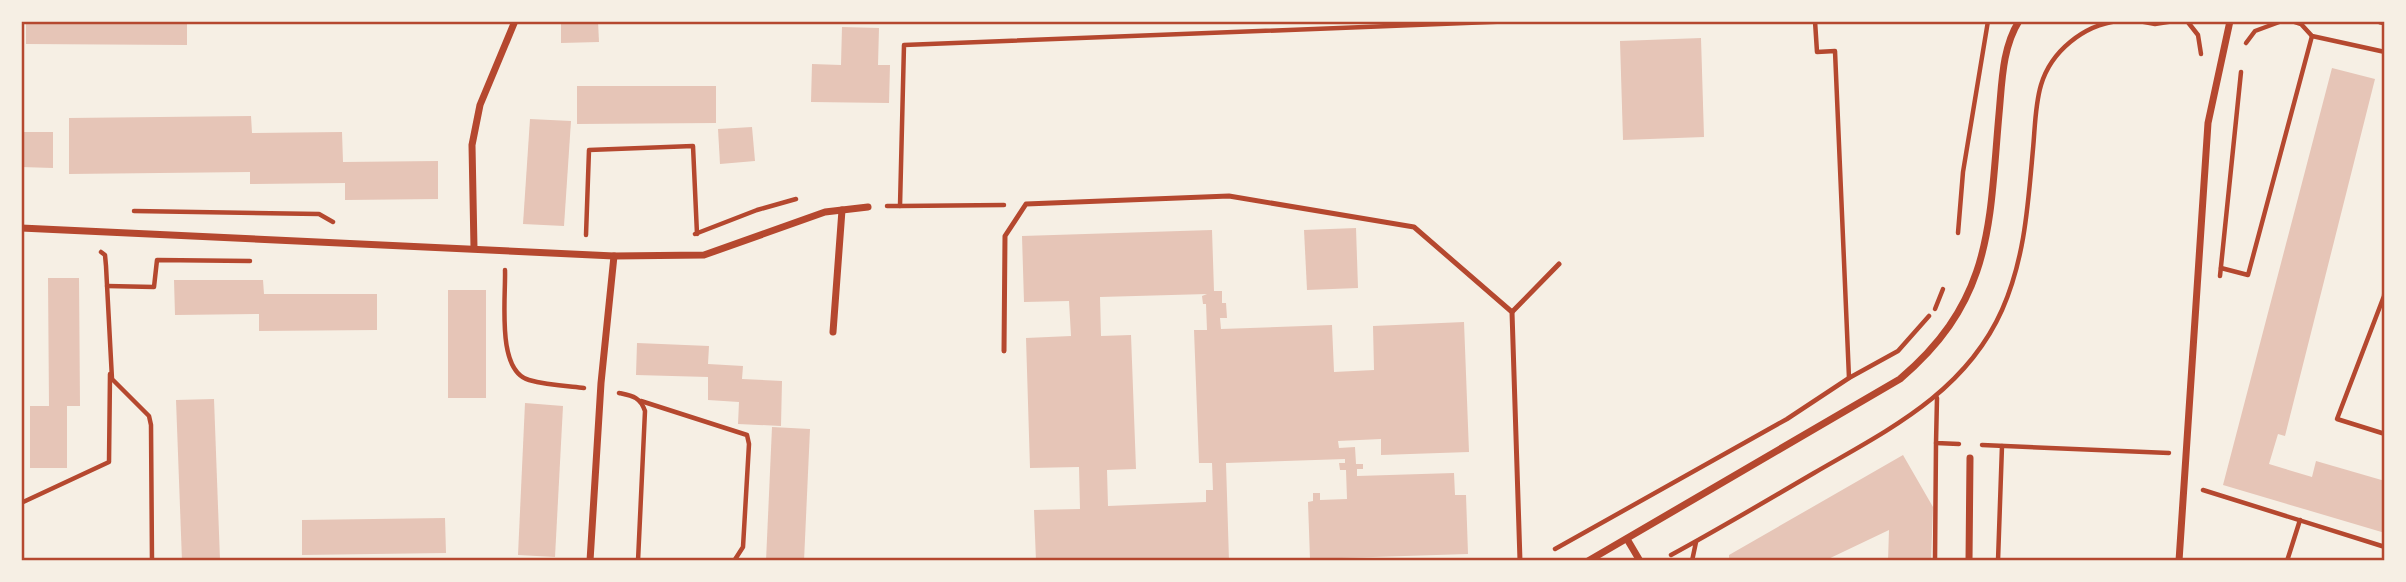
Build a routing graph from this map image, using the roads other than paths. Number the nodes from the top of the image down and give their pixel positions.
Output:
1 (515, 21) edge
2 (2020, 21) edge
3 (2230, 21) edge
4 (2379, 21) edge
5 (2385, 22) edge
6 (868, 206) road end
7 (842, 210) junction
8 (21, 228) edge
9 (474, 248) junction
10 (614, 256) junction
11 (1559, 264) dead end
12 (1512, 312) junction
13 (833, 332) dead end
14 (1004, 352) dead end
15 (1970, 458) dead end
16 (1627, 538) junction
17 (590, 561) edge
18 (1520, 561) edge
19 (1588, 561) edge
20 (1640, 561) edge
21 (1969, 561) edge
22 (2179, 561) edge

1 - 9 street
2 - 16 street
3 - 22 street
4 - 5 street
6 - 7 street
7 - 10 street
7 - 13 street
8 - 9 street
9 - 10 street
10 - 17 street
11 - 12 lane
12 - 14 lane
12 - 18 lane
15 - 21 street
16 - 19 street
16 - 20 street

